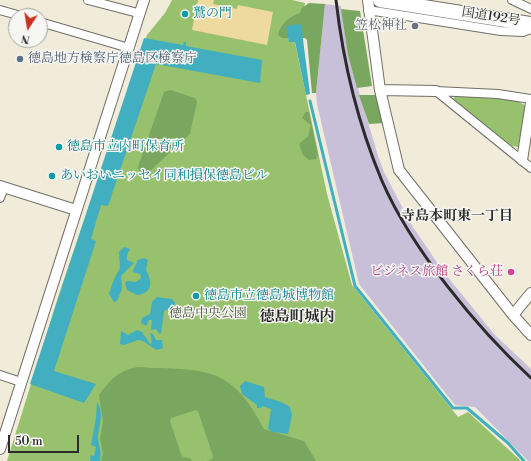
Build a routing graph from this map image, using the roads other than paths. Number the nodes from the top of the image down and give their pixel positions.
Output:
1 (88, 0) edge
2 (144, 0) edge
3 (438, 0) edge
4 (512, 0) edge
5 (371, 4) edge
6 (531, 9) edge
7 (134, 12) dead end
8 (531, 14) edge
9 (48, 24) edge
10 (531, 24) edge
11 (531, 29) edge
12 (129, 48) junction
13 (380, 90) junction
14 (436, 91) junction
15 (531, 99) edge
16 (531, 103) edge
17 (522, 160) junction
18 (531, 168) edge
19 (2, 186) edge
20 (0, 198) edge
21 (76, 210) junction
22 (531, 293) edge
23 (513, 315) junction
24 (531, 335) edge
25 (0, 375) edge
26 (20, 382) junction
27 (0, 449) edge

1 - 7 street
2 - 12 street
3 - 8 highway, 国道192号
4 - 6 street
5 - 10 highway, 国道192号
5 - 11 street
5 - 13 street
9 - 12 street
12 - 21 street
13 - 14 street
13 - 23 street
14 - 15 street
14 - 17 street
16 - 17 street
17 - 18 street
19 - 20 street
19 - 21 street
21 - 26 street
22 - 23 street
23 - 24 street
25 - 26 street
26 - 27 street

